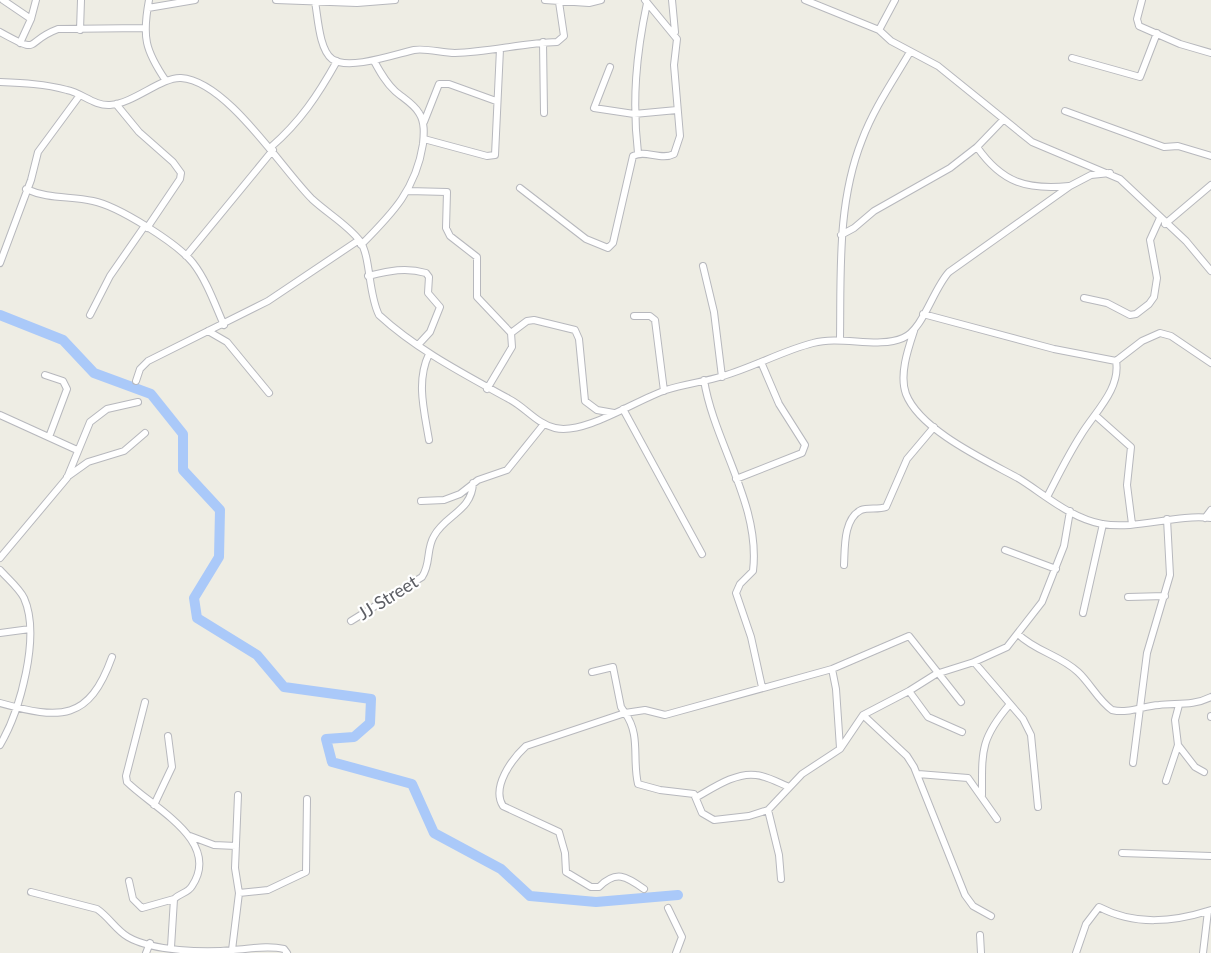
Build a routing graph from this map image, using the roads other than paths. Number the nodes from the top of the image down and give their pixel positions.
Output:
1 (3, 0) edge
2 (36, 0) edge
3 (81, 0) edge
4 (149, 0) edge
5 (195, 0) edge
6 (276, 0) edge
7 (395, 0) edge
8 (545, 0) edge
9 (601, 0) edge
10 (672, 0) edge
11 (805, 0) edge
12 (895, 0) edge
13 (1143, 0) edge
14 (302, 1) edge
15 (589, 1) edge
16 (315, 2) junction
17 (559, 2) junction
18 (646, 2) edge
19 (148, 8) junction
20 (31, 19) junction
21 (144, 28) junction
22 (80, 30) junction
23 (879, 30) junction
24 (0, 32) edge
25 (1157, 33) junction
26 (676, 35) junction
27 (543, 42) junction
28 (20, 43) junction
29 (500, 49) junction
30 (910, 52) junction
31 (1211, 53) edge
32 (1072, 58) dead end
33 (337, 61) junction
34 (374, 61) junction
35 (610, 67) dead end
36 (166, 81) junction
37 (0, 82) edge
38 (80, 95) junction
39 (496, 101) junction
40 (116, 104) junction
41 (677, 110) junction
42 (1065, 111) dead end
43 (544, 112) dead end
44 (634, 114) junction
45 (1003, 120) junction
46 (424, 122) junction
47 (424, 139) junction
48 (977, 147) junction
49 (272, 148) junction
50 (638, 153) junction
51 (1211, 156) edge
52 (1110, 173) junction
53 (1211, 185) edge
54 (1070, 186) junction
55 (520, 188) dead end
56 (26, 189) junction
57 (408, 191) junction
58 (1160, 218) junction
59 (1165, 224) junction
60 (145, 228) junction
61 (841, 235) junction
62 (360, 243) junction
63 (186, 256) junction
64 (0, 262) edge
65 (703, 266) dead end
66 (1211, 271) edge
67 (368, 276) junction
68 (1084, 298) dead end
69 (923, 314) junction
70 (90, 315) dead end
71 (634, 316) dead end
72 (224, 325) junction
73 (915, 331) junction
74 (208, 332) junction
75 (512, 333) junction
76 (840, 339) junction
77 (418, 345) junction
78 (429, 354) junction
79 (1116, 361) junction
80 (761, 362) junction
81 (1211, 363) edge
82 (45, 375) dead end
83 (722, 377) junction
84 (704, 380) junction
85 (136, 381) dead end
86 (487, 389) junction
87 (664, 391) junction
88 (269, 393) dead end
89 (138, 402) dead end
90 (623, 409) junction
91 (615, 413) junction
92 (1095, 415) junction
93 (0, 416) edge
94 (544, 424) junction
95 (934, 427) junction
96 (145, 433) dead end
97 (49, 437) junction
98 (429, 440) dead end
99 (77, 450) junction
100 (67, 478) junction
101 (736, 479) junction
102 (473, 483) junction
103 (1047, 497) junction
104 (421, 501) dead end
105 (1211, 510) edge
106 (1070, 511) junction
107 (1208, 518) edge
108 (1167, 519) junction
109 (1103, 524) junction
110 (1132, 524) junction
111 (1005, 550) dead end
112 (702, 554) dead end
113 (0, 558) edge
114 (844, 565) dead end
115 (1056, 569) junction
116 (0, 570) edge
117 (1165, 596) junction
118 (1128, 597) dead end
119 (1083, 613) dead end
120 (351, 621) dead end
121 (30, 629) junction
122 (0, 633) edge
123 (1018, 634) junction
124 (112, 657) dead end
125 (974, 662) junction
126 (832, 669) junction
127 (592, 672) dead end
128 (936, 674) junction
129 (762, 687) junction
130 (909, 692) junction
131 (1211, 697) edge
132 (146, 702) dead end
133 (960, 702) dead end
134 (0, 703) edge
135 (1010, 704) junction
136 (1179, 705) junction
137 (17, 708) junction
138 (1139, 708) junction
139 (625, 713) junction
140 (863, 715) junction
141 (962, 732) dead end
142 (168, 736) dead end
143 (0, 745) edge
144 (1178, 745) junction
145 (840, 749) junction
146 (1132, 764) dead end
147 (1204, 772) dead end
148 (918, 774) junction
149 (1166, 781) dead end
150 (789, 787) junction
151 (238, 795) dead end
152 (982, 796) junction
153 (697, 797) junction
154 (307, 799) dead end
155 (154, 805) junction
156 (1038, 807) dead end
157 (768, 810) junction
158 (997, 819) dead end
159 (189, 836) junction
160 (236, 846) junction
161 (1122, 853) dead end
162 (1211, 856) edge
163 (781, 879) dead end
164 (129, 881) dead end
165 (644, 889) dead end
166 (32, 892) dead end
167 (239, 893) junction
168 (174, 899) junction
169 (668, 908) dead end
170 (1210, 910) edge
171 (991, 916) dead end
172 (980, 935) dead end
173 (150, 944) junction
174 (171, 947) junction
175 (232, 950) junction
176 (146, 953) edge
177 (287, 953) edge
178 (676, 953) edge
179 (981, 953) edge
180 (1076, 953) edge
181 (1203, 953) edge

1 - 20 street
2 - 20 street
3 - 22 street
4 - 19 street
5 - 19 street
6 - 14 street
7 - 16 street
8 - 17 street
9 - 15 street
10 - 26 street
11 - 23 street
12 - 23 street
13 - 25 street
14 - 16 street
15 - 17 street
16 - 33 street
17 - 27 street
18 - 26 street
18 - 44 street
19 - 21 street
20 - 28 street
21 - 22 street
21 - 36 street
22 - 28 street
23 - 30 street
24 - 28 street
25 - 31 street
25 - 32 street
26 - 41 street
27 - 29 street
27 - 43 street
29 - 34 street
29 - 39 street
30 - 45 street
30 - 61 street
33 - 34 street
33 - 49 street
34 - 46 street
35 - 44 street
36 - 40 street
36 - 49 street
37 - 38 street
38 - 40 street
38 - 56 street
39 - 46 street
39 - 47 street
40 - 60 street
41 - 44 street
41 - 50 street
42 - 51 street
44 - 50 street
45 - 48 street
45 - 52 street
46 - 47 street
47 - 57 street
48 - 54 street
48 - 61 street
49 - 62 street
49 - 63 street
50 - 55 street
52 - 54 street
52 - 58 street
53 - 59 street
54 - 69 street
56 - 60 street
56 - 64 street
57 - 62 street
57 - 75 street
58 - 59 street
58 - 68 street
59 - 66 street
60 - 63 street
60 - 70 street
61 - 76 street
62 - 67 street
62 - 72 street
63 - 72 street
65 - 83 street
67 - 77 street
67 - 77 street
69 - 73 street
69 - 79 street
71 - 87 street
72 - 74 street
73 - 76 street
73 - 95 street
74 - 85 street
74 - 88 street
75 - 86 street
75 - 91 street
76 - 80 street
77 - 78 street
78 - 86 street
78 - 98 street
79 - 81 street
79 - 92 street
80 - 83 street
80 - 101 street
82 - 97 street
83 - 84 street
84 - 87 street
84 - 101 street
86 - 94 street
87 - 90 street
89 - 99 street
90 - 91 street
90 - 112 street
91 - 94 street
92 - 103 street
92 - 110 street
93 - 97 street
94 - 102 street
95 - 103 street
95 - 114 street
96 - 100 street
97 - 99 street
99 - 100 street
100 - 113 street
101 - 129 street
102 - 104 street
102 - 120 street, JJ Street
103 - 106 street
105 - 107 street
106 - 109 street
106 - 115 street
107 - 108 street
108 - 110 street
108 - 117 street
109 - 110 street
109 - 119 street
111 - 115 street
115 - 123 street
116 - 121 street
117 - 118 street
117 - 138 street
121 - 122 street
121 - 137 street
123 - 125 street
123 - 138 street
124 - 137 street
125 - 128 street
125 - 135 street
126 - 128 street
126 - 129 street
126 - 145 street
127 - 139 street
128 - 130 street
128 - 133 street
129 - 139 street
130 - 140 street
130 - 141 street
131 - 136 street
132 - 155 street
134 - 137 street
135 - 152 street
135 - 156 street
136 - 138 street
136 - 144 street
137 - 143 street
138 - 146 street
139 - 153 street
139 - 165 street
140 - 145 street
140 - 148 street
142 - 155 street
144 - 147 street
144 - 149 street
145 - 150 street
148 - 152 street
148 - 171 street
150 - 153 street
150 - 157 street
151 - 160 street
152 - 158 street
153 - 157 street
154 - 167 street
155 - 159 street
157 - 163 street
159 - 160 street
159 - 168 street
160 - 167 street
161 - 162 street
164 - 168 street
166 - 173 street
167 - 175 street
168 - 174 street
169 - 178 street
170 - 180 street
170 - 181 street
172 - 179 street
173 - 174 street
173 - 176 street
174 - 175 street
175 - 177 street

